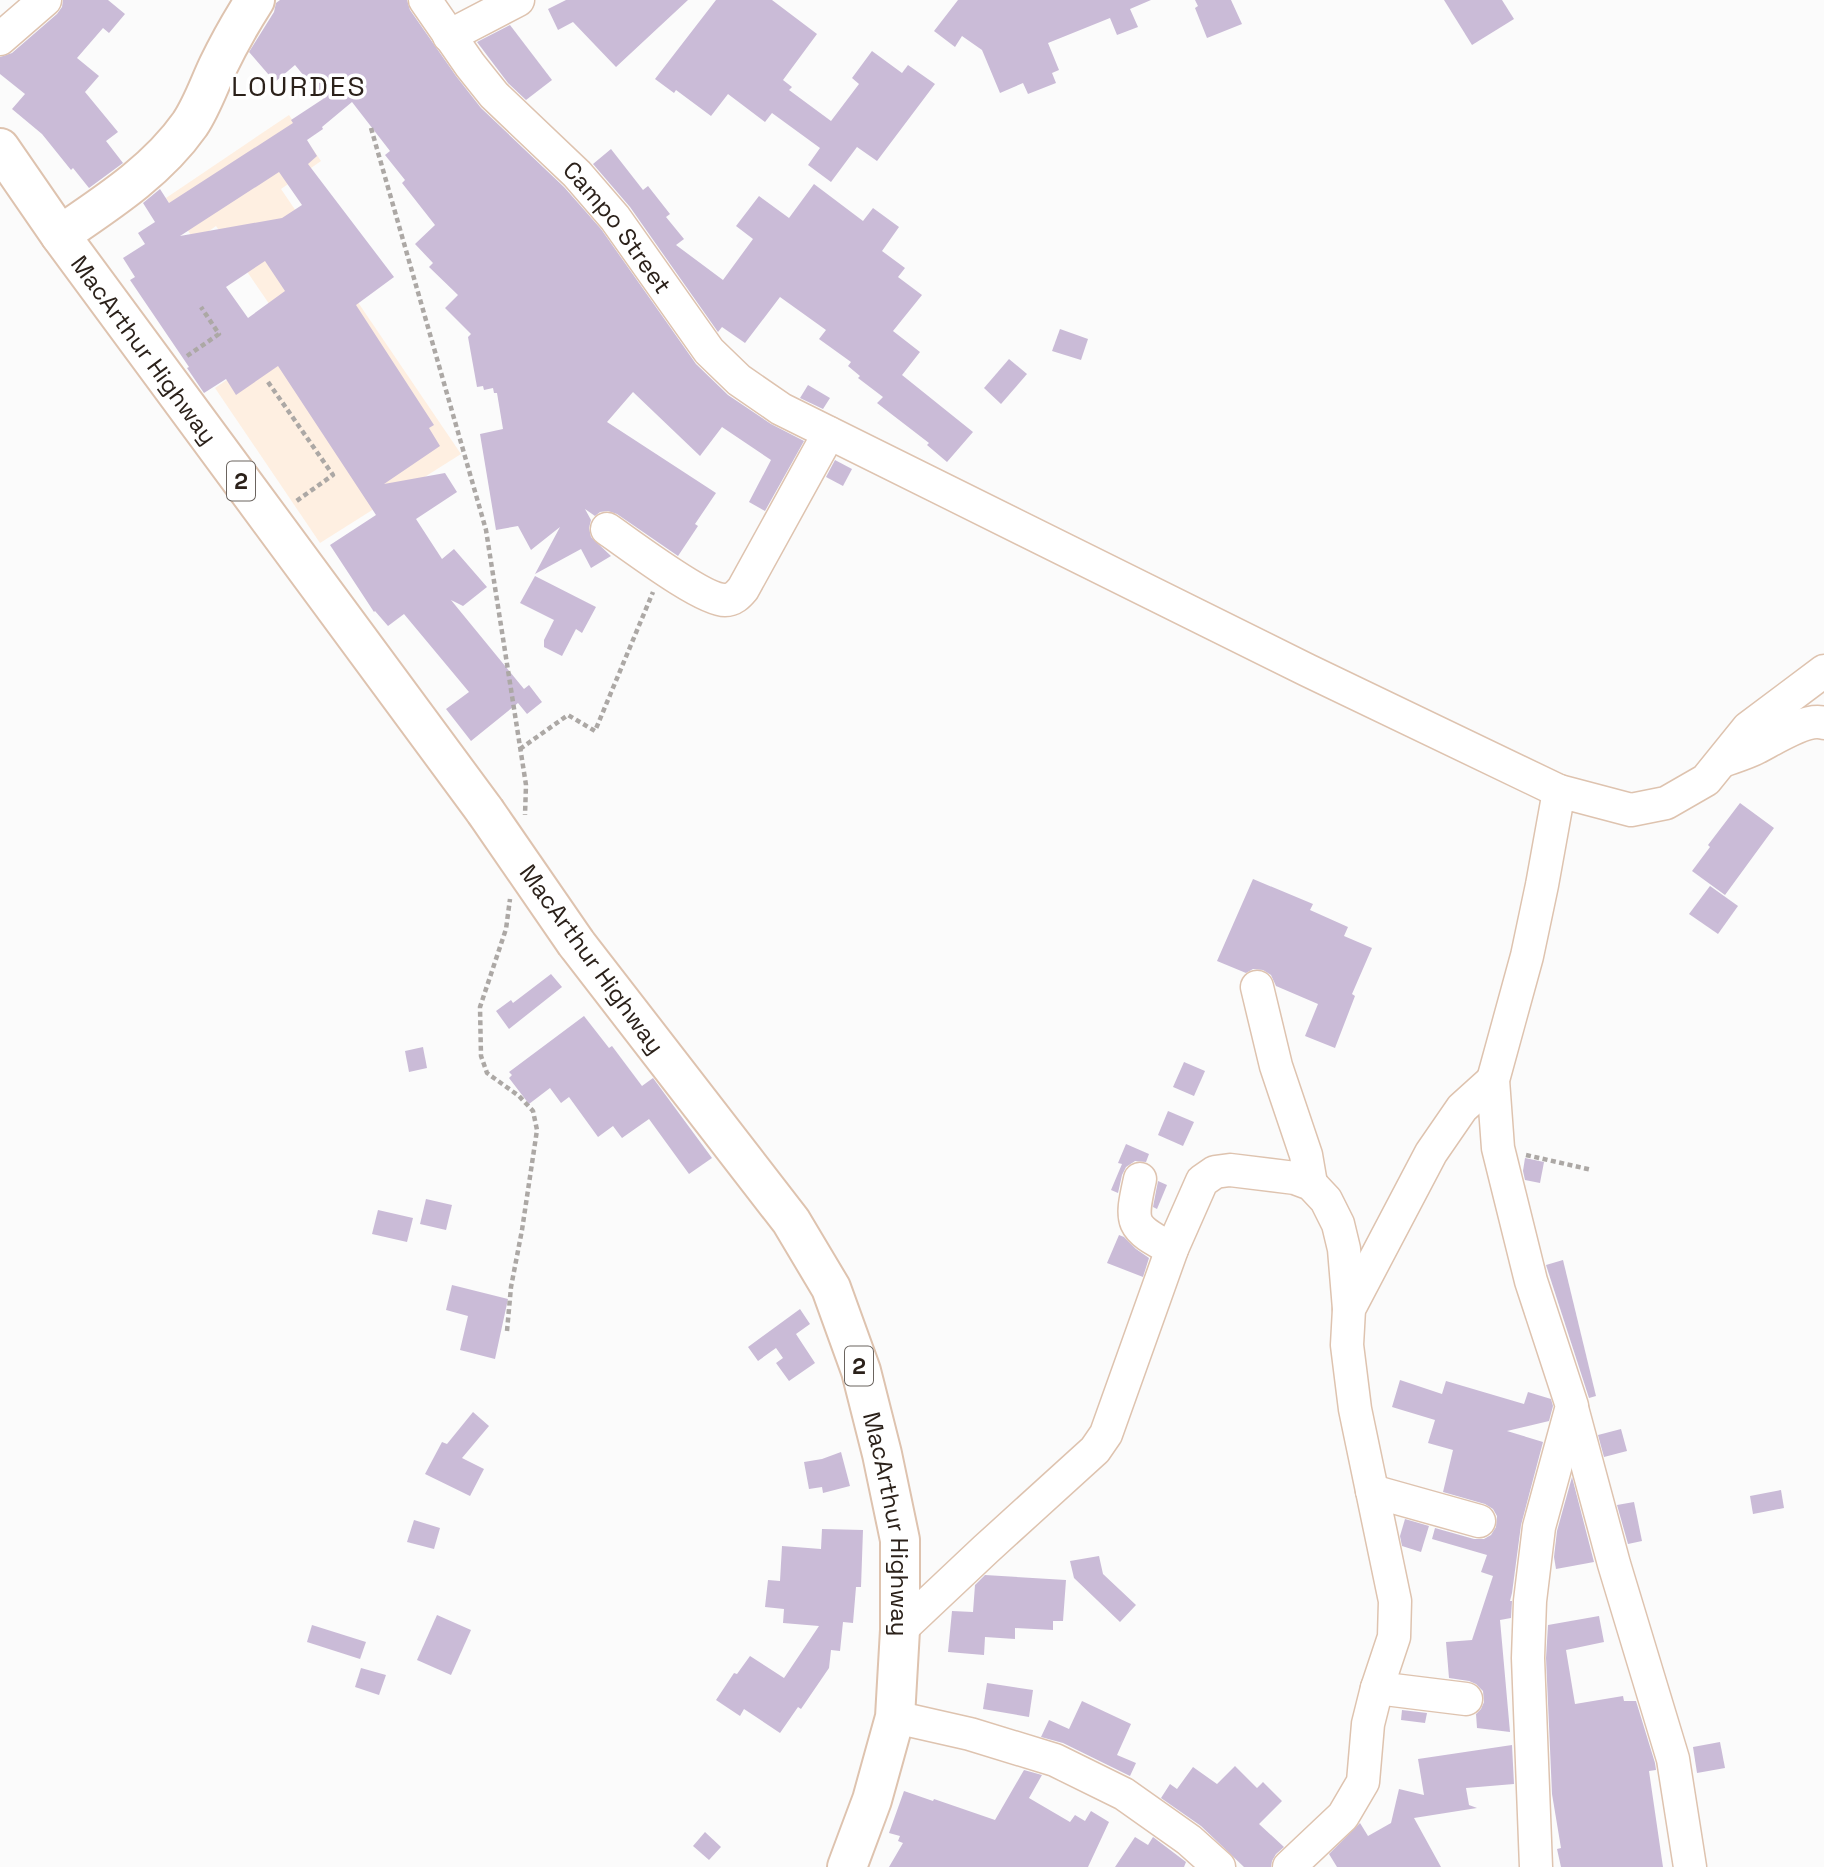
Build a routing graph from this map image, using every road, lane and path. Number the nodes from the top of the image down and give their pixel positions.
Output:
1 (45, 0) edge
2 (254, 0) edge
3 (425, 0) edge
4 (518, 0) edge
5 (449, 36) junction
6 (0, 38) edge
7 (371, 128) dead end
8 (0, 148) edge
9 (60, 235) junction
10 (201, 307) dead end
11 (184, 358) dead end
12 (268, 382) dead end
13 (829, 433) junction
14 (270, 520) junction
15 (607, 529) dead end
16 (663, 568) junction
17 (1824, 671) edge
18 (1824, 723) edge
19 (520, 749) junction
20 (1721, 762) junction
21 (1559, 791) junction
22 (524, 823) dead end
23 (510, 897) dead end
24 (1257, 987) dead end
25 (1493, 1080) junction
26 (1498, 1148) junction
27 (1592, 1170) dead end
28 (1140, 1179) dead end
29 (1311, 1184) junction
30 (1172, 1250) junction
31 (1349, 1309) junction
32 (507, 1331) dead end
33 (1572, 1406) junction
34 (1372, 1491) junction
35 (1479, 1521) dead end
36 (900, 1630) junction
37 (1377, 1688) junction
38 (1466, 1699) dead end
39 (895, 1717) junction
40 (847, 1867) edge
41 (1219, 1867) edge
42 (1289, 1867) edge
43 (1536, 1867) edge
44 (1690, 1867) edge

1 - 6 street
2 - 9 main road
3 - 5 street, Campo Street
4 - 5 street
5 - 13 street, Campo Street
7 - 19 path
8 - 9 main road, MacArthur Highway / 2
9 - 14 main road, MacArthur Highway / 2
10 - 11 path
12 - 14 path
13 - 16 street
13 - 21 street, Campo Street
14 - 36 main road, MacArthur Highway / 2, bridge
15 - 16 street
16 - 19 path
17 - 20 street
18 - 20 street
19 - 22 path
20 - 21 street, Campo Street
21 - 25 street
23 - 32 path
24 - 29 street
25 - 26 street
25 - 31 street
26 - 27 path
26 - 33 street
28 - 30 street
29 - 30 street
29 - 31 street
30 - 36 street
31 - 34 street
33 - 43 street
33 - 44 street
34 - 35 street
34 - 37 street
36 - 39 main road, MacArthur Highway / 2
37 - 38 street
37 - 42 street
39 - 40 main road, MacArthur Highway / 2
39 - 41 street

